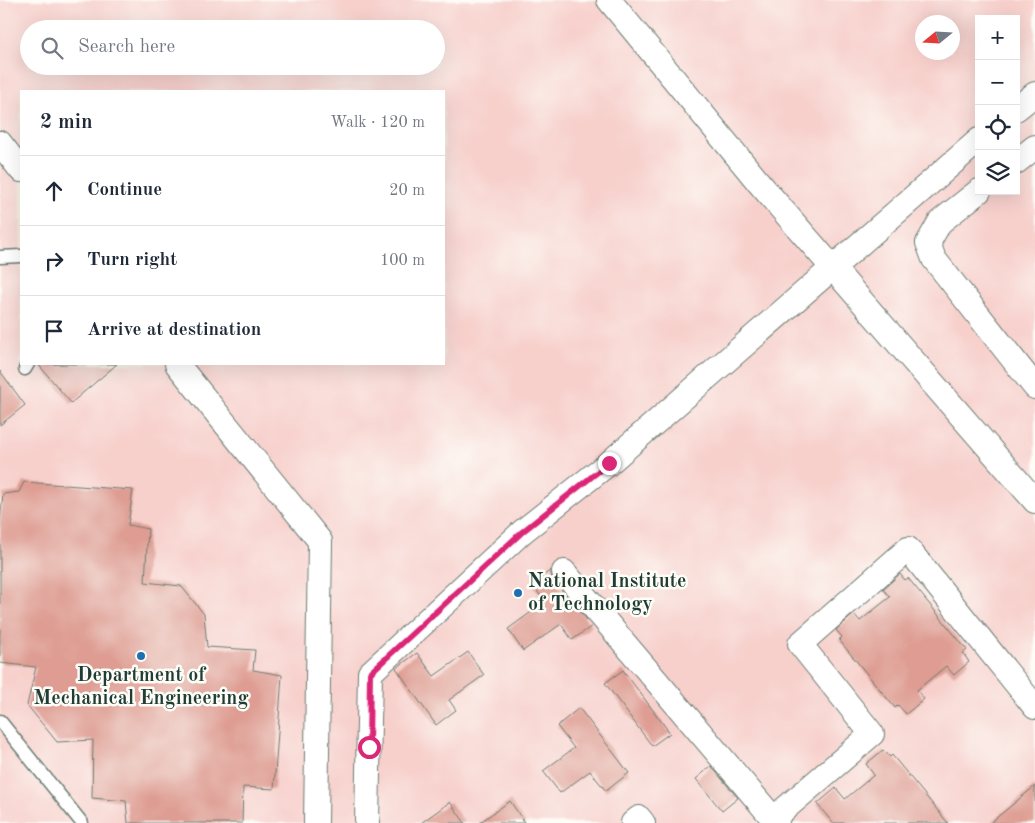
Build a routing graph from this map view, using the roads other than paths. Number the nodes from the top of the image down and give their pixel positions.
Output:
1 (609, 0) edge
2 (1035, 94) edge
3 (1020, 106) edge
4 (0, 143) edge
5 (975, 144) edge
6 (1035, 147) edge
7 (1020, 159) edge
8 (20, 169) edge
9 (975, 194) edge
10 (20, 256) edge
11 (0, 257) edge
12 (833, 268) junction
13 (179, 365) edge
14 (1035, 387) edge
15 (1035, 500) edge
16 (564, 572) dead end
17 (1035, 708) edge
18 (0, 722) edge
19 (775, 821) edge
20 (82, 823) edge
21 (316, 823) edge
22 (367, 823) edge
23 (633, 823) edge
24 (644, 823) edge

1 - 12 street
2 - 3 street
4 - 8 street
5 - 12 street
6 - 7 street
9 - 14 street
10 - 11 lane
12 - 15 street
12 - 22 street
13 - 21 street
16 - 19 street
17 - 19 street
18 - 20 lane
23 - 24 street

